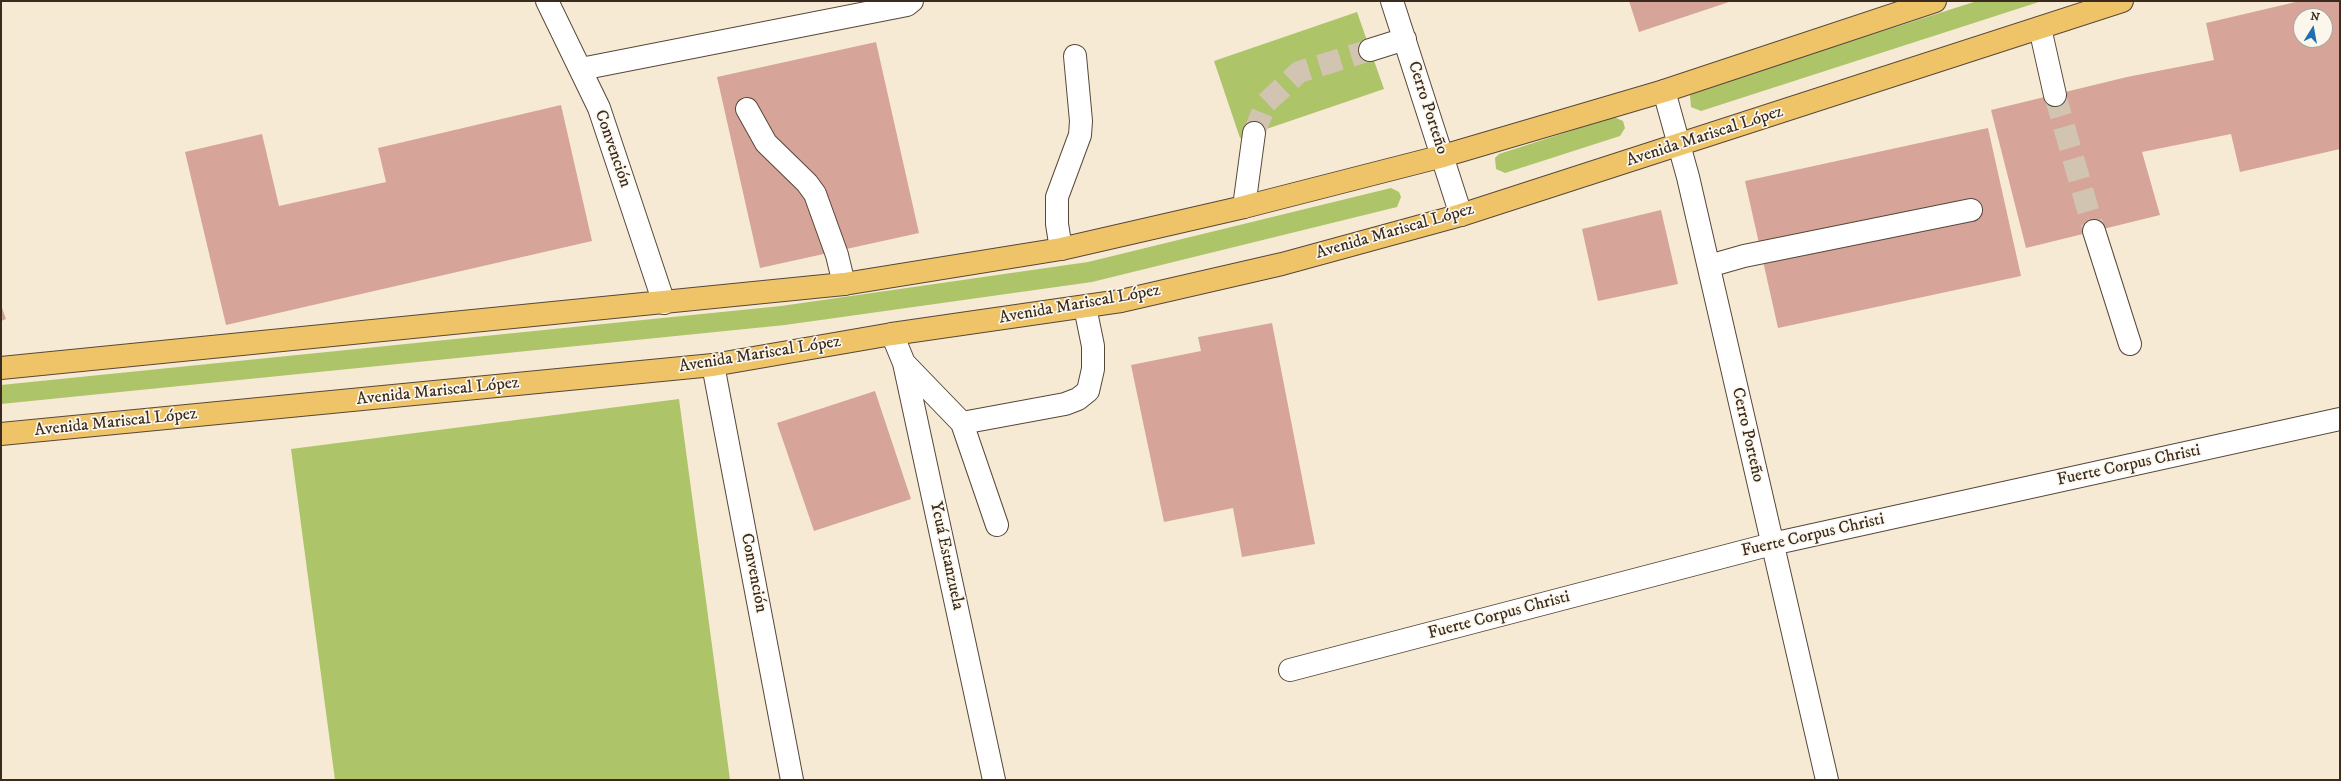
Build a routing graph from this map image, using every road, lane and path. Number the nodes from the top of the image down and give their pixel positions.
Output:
1 (546, 1) edge
2 (912, 1) edge
3 (1392, 1) edge
4 (1935, 1) edge
5 (2122, 1) edge
6 (2040, 28) junction
7 (1405, 39) junction
8 (1370, 50) tunnel mouth
9 (1075, 56) dead end
10 (581, 69) junction
11 (1664, 91) junction
12 (2055, 94) tunnel mouth
13 (747, 109) dead end
14 (1254, 133) tunnel mouth
15 (1680, 146) junction
16 (1443, 156) junction
17 (1244, 207) junction
18 (1971, 210) dead end
19 (1461, 215) junction
20 (2094, 231) tunnel mouth
21 (1061, 249) junction
22 (1709, 266) junction
23 (844, 284) junction
24 (664, 303) junction
25 (1085, 307) junction
26 (892, 334) junction
27 (2130, 344) dead end
28 (904, 363) junction
29 (713, 365) junction
30 (1, 368) edge
31 (2340, 419) edge
32 (962, 423) junction
33 (1, 434) edge
34 (997, 525) dead end
35 (1772, 544) junction
36 (1290, 670) dead end
37 (792, 780) edge
38 (994, 780) edge
39 (1827, 780) edge

1 - 10 street, Convención
2 - 10 street
3 - 7 street, Cerro Porteño
4 - 11 highway
5 - 6 highway, Avenida Mariscal López
6 - 12 street
6 - 15 highway, Avenida Mariscal López
7 - 8 street
7 - 16 street, Cerro Porteño
9 - 21 street
10 - 24 street, Convención
11 - 15 street, Cerro Porteño
11 - 16 highway
13 - 23 street
14 - 17 street
15 - 19 highway, Avenida Mariscal López
15 - 22 street, Cerro Porteño
16 - 17 highway
16 - 19 street, Cerro Porteño
17 - 21 highway
18 - 22 street
19 - 25 highway, Avenida Mariscal López
20 - 27 street
21 - 23 highway
22 - 35 street, Cerro Porteño
23 - 24 highway
24 - 30 highway
25 - 26 highway, Avenida Mariscal López
25 - 32 street
26 - 28 street, Ycuá Estanzuela
26 - 29 highway, Avenida Mariscal López
28 - 32 street
28 - 38 street, Ycuá Estanzuela
29 - 33 highway, Avenida Mariscal López
29 - 37 street, Convención
31 - 35 street, Fuerte Corpus Christi
32 - 34 street
35 - 36 street, Fuerte Corpus Christi
35 - 39 street, Cerro Porteño

